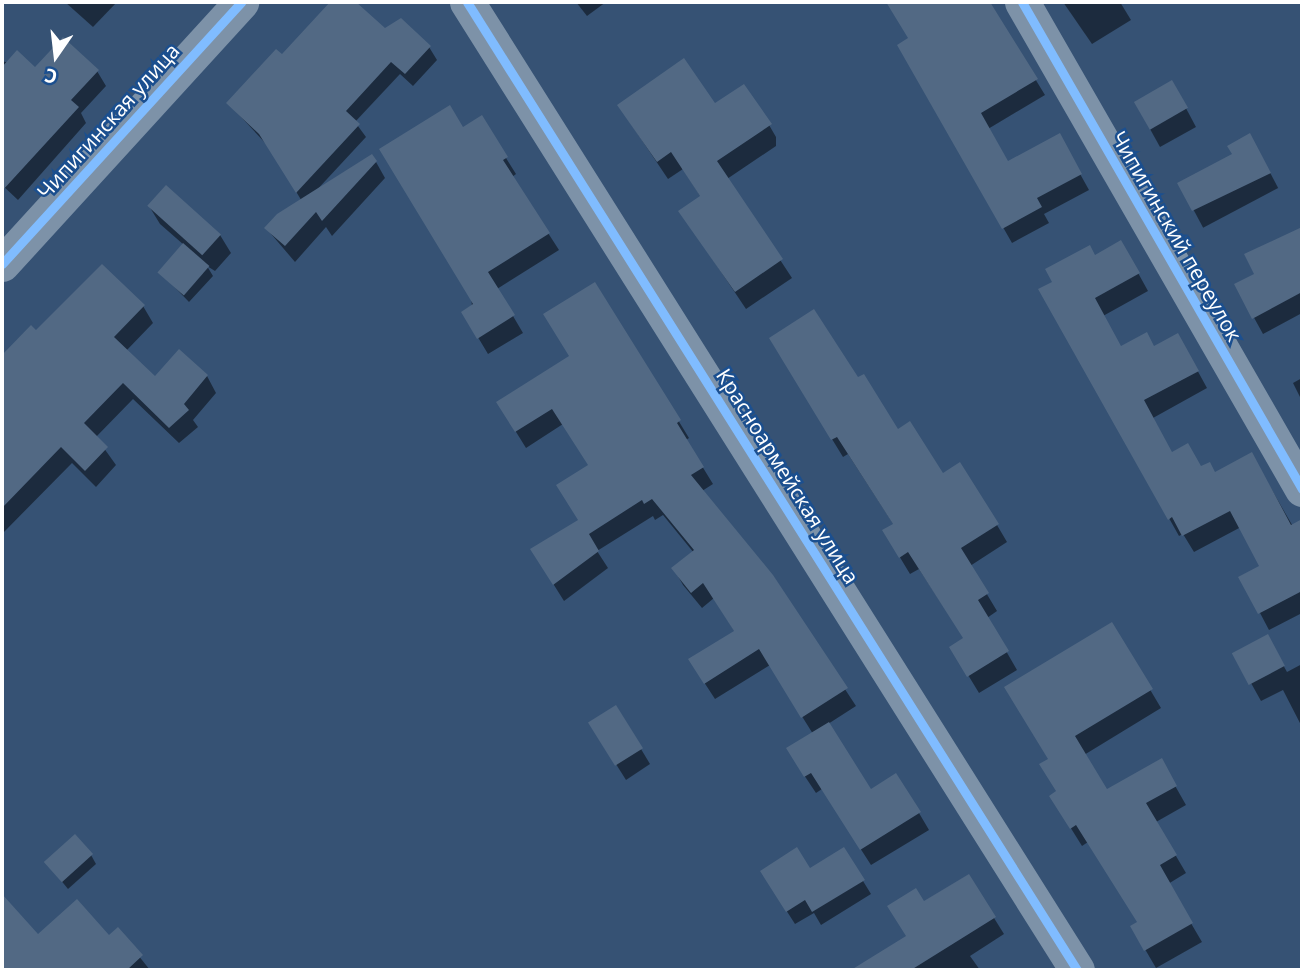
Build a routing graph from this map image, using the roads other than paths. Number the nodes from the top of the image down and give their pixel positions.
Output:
1 (241, 2) edge
2 (467, 2) edge
3 (1021, 2) edge
4 (2, 264) edge
5 (1302, 489) edge
6 (1077, 970) edge

1 - 4 street, Чипигинская улица
2 - 6 street, Красноармейская улица
3 - 5 street, Чипигинский переулок

